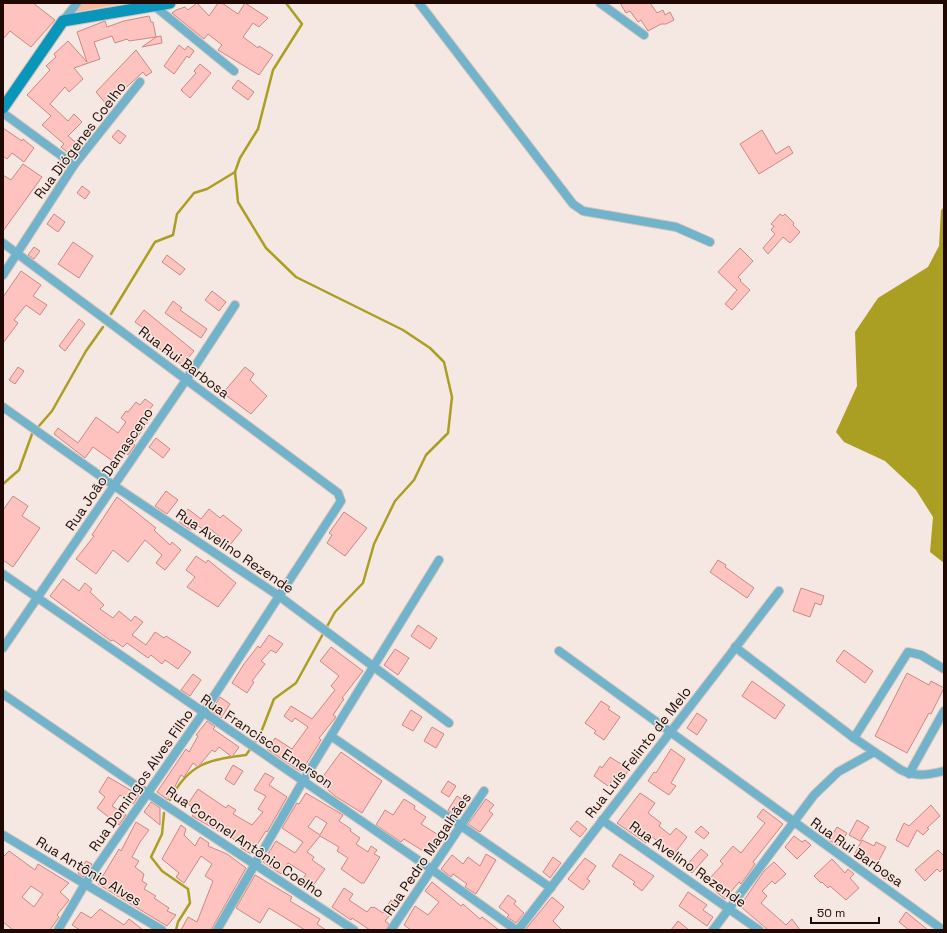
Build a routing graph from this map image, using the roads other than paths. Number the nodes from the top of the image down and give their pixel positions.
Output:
1 (77, 3) edge
2 (170, 3) edge
3 (419, 3) edge
4 (600, 3) edge
5 (153, 5) edge
6 (63, 22) junction
7 (644, 35) dead end
8 (234, 71) dead end
9 (140, 82) dead end
10 (3, 108) edge
11 (3, 113) edge
12 (74, 165) junction
13 (710, 242) dead end
14 (3, 243) edge
15 (16, 252) junction
16 (3, 275) edge
17 (235, 304) dead end
18 (186, 380) junction
19 (3, 407) edge
20 (113, 485) junction
21 (340, 506) joint
22 (439, 560) dead end
23 (3, 574) edge
24 (779, 591) dead end
25 (279, 596) junction
26 (37, 599) junction
27 (735, 647) junction
28 (3, 648) edge
29 (560, 650) dead end
30 (374, 668) junction
31 (944, 669) edge
32 (3, 694) edge
33 (944, 711) edge
34 (203, 713) junction
35 (449, 723) dead end
36 (671, 732) junction
37 (331, 736) junction
38 (854, 738) junction
39 (874, 752) junction
40 (944, 771) edge
41 (909, 774) junction
42 (303, 782) junction
43 (484, 792) dead end
44 (147, 793) junction
45 (602, 820) junction
46 (794, 823) junction
47 (462, 826) junction
48 (3, 835) edge
49 (255, 865) junction
50 (431, 869) junction
51 (85, 884) junction
52 (551, 888) junction
53 (729, 908) junction
54 (58, 930) edge
55 (162, 930) edge
56 (217, 930) edge
57 (354, 930) edge
58 (391, 930) edge
59 (517, 930) edge
60 (713, 930) edge
61 (759, 930) edge
62 (943, 930) edge

1 - 6 street
2 - 5 main road
3 - 13 street
4 - 7 street
5 - 6 main road
5 - 8 street
6 - 10 main road
9 - 12 street, Rua Diógenes Coelho
11 - 12 street
12 - 15 street, Rua Diógenes Coelho
14 - 15 street, Rua Rui Barbosa
15 - 16 street, Rua Diógenes Coelho
15 - 18 street, Rua Rui Barbosa
17 - 18 street, Rua João Damasceno
18 - 20 street, Rua João Damasceno
18 - 21 street, Rua Rui Barbosa
19 - 20 street, Rua Avelino Rezende
20 - 25 street, Rua Avelino Rezende
20 - 26 street, Rua João Damasceno
21 - 25 street, Rua Domingos Alves Filho
22 - 30 street
23 - 26 street, Rua Francisco Emerson
24 - 27 street, Rua Luís Felinto de Melo
25 - 30 street, Rua Avelino Rezende
25 - 34 street, Rua Domingos Alves Filho
26 - 28 street, Rua João Damasceno
26 - 34 street, Rua Francisco Emerson
27 - 36 street, Rua Luís Felinto de Melo
27 - 38 street
29 - 36 street, Rua Rui Barbosa
30 - 35 street, Rua Avelino Rezende
30 - 37 street
31 - 38 street
32 - 44 street, Rua Coronel Antônio Coelho
33 - 41 street
34 - 42 street, Rua Francisco Emerson
34 - 44 street, Rua Domingos Alves Filho
36 - 45 street, Rua Luís Felinto de Melo
36 - 46 street, Rua Rui Barbosa
37 - 42 street
37 - 47 street
38 - 39 street
39 - 41 street
39 - 46 street
40 - 41 street
42 - 49 street
42 - 50 street, Rua Francisco Emerson
43 - 47 street, Rua Pedro Magalhães
44 - 49 street, Rua Coronel Antônio Coelho
44 - 51 street, Rua Domingos Alves Filho
45 - 52 street, Rua Luís Felinto de Melo
45 - 53 street, Rua Avelino Rezende
46 - 53 street
46 - 62 street, Rua Rui Barbosa
47 - 50 street, Rua Pedro Magalhães
47 - 52 street
48 - 51 street, Rua Antônio Alves
49 - 56 street
49 - 57 street, Rua Coronel Antônio Coelho
50 - 58 street, Rua Pedro Magalhães
50 - 59 street, Rua Francisco Emerson
51 - 54 street, Rua Domingos Alves Filho
51 - 55 street, Rua Antônio Alves
52 - 59 street, Rua Luís Felinto de Melo
53 - 60 street
53 - 61 street, Rua Avelino Rezende

